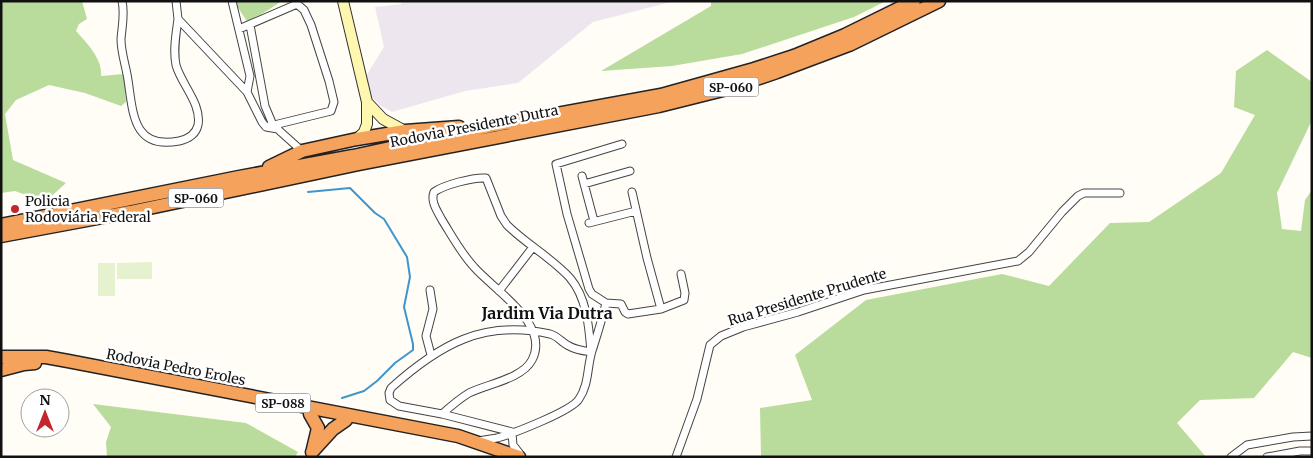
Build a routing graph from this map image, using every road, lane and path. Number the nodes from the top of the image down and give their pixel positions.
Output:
1 (122, 1) edge
2 (176, 1) edge
3 (232, 1) edge
4 (343, 1) edge
5 (914, 1) edge
6 (939, 1) edge
7 (297, 3) edge
8 (178, 19) junction
9 (250, 25) junction
10 (239, 29) junction
11 (260, 83) junction
12 (247, 92) junction
13 (367, 102) junction
14 (496, 125) junction
15 (272, 127) junction
16 (405, 132) junction
17 (357, 139) junction
18 (622, 144) dead end
19 (302, 152) junction
20 (630, 171) dead end
21 (242, 177) junction
22 (632, 192) dead end
23 (1120, 193) dead end
24 (636, 211) junction
25 (1, 225) edge
26 (1, 236) edge
27 (533, 247) junction
28 (681, 274) dead end
29 (430, 290) dead end
30 (499, 291) junction
31 (606, 303) junction
32 (661, 309) junction
33 (532, 331) junction
34 (591, 352) junction
35 (431, 355) junction
36 (1, 357) edge
37 (1, 370) edge
38 (310, 414) junction
39 (442, 414) junction
40 (346, 420) junction
41 (512, 432) junction
42 (1312, 436) edge
43 (473, 441) junction
44 (1312, 451) edge
45 (502, 457) edge
46 (518, 457) edge
47 (523, 457) edge
48 (676, 457) edge
49 (1231, 457) edge
50 (1266, 457) edge

1 - 8 street
2 - 8 street
3 - 10 street
4 - 13 street
5 - 14 highway, Rodovia Presidente Dutra / SP-060
6 - 26 highway, Rodovia Presidente Dutra / SP-060
7 - 9 street
7 - 15 street
8 - 12 street
9 - 10 street
9 - 11 street
10 - 12 street
11 - 12 street
11 - 15 street
12 - 15 street
13 - 16 street
13 - 17 street
14 - 16 highway
14 - 21 highway, Rodovia Presidente Dutra / SP-060
15 - 19 street
16 - 17 highway
17 - 19 highway
18 - 31 street
19 - 21 highway
20 - 24 street
21 - 25 highway, Rodovia Presidente Dutra / SP-060
22 - 24 street
23 - 48 street, Rua Presidente Prudente
24 - 32 street
27 - 30 street
27 - 30 street
27 - 34 street
28 - 32 street
29 - 35 street
30 - 33 street
31 - 32 street
31 - 34 street
33 - 34 street
33 - 35 street
33 - 39 street
34 - 41 street
35 - 39 street
36 - 43 highway, Rodovia Pedro Eroles / SP-088
37 - 38 highway, Rodovia Pedro Eroles / SP-088
38 - 40 highway, Rodovia Pedro Eroles / SP-088
38 - 40 highway
39 - 41 street
40 - 45 highway, Rodovia Pedro Eroles / SP-088
41 - 43 street
41 - 47 street
42 - 49 street
43 - 46 highway, Rodovia Pedro Eroles / SP-088
44 - 50 street

